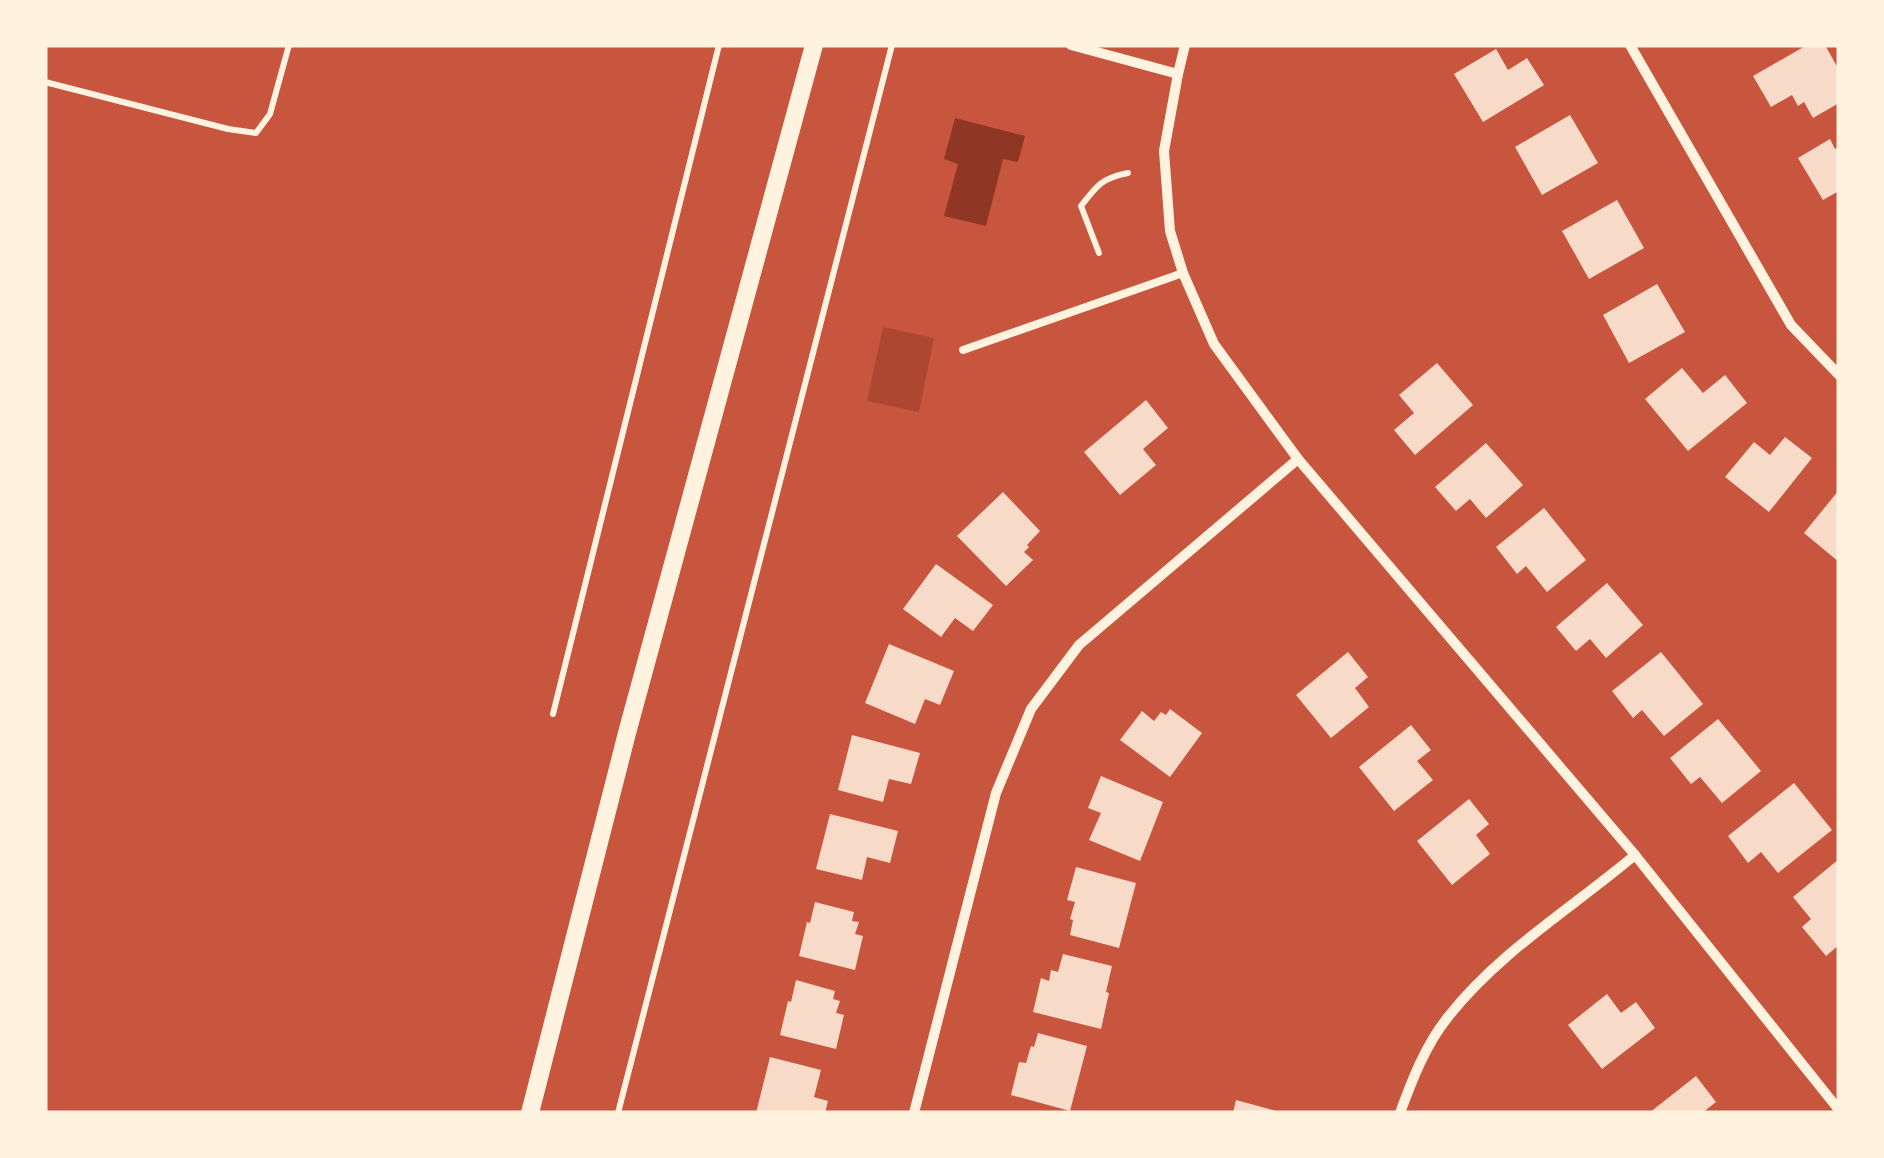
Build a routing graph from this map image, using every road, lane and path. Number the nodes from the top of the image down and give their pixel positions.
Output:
1 (289, 45) edge
2 (719, 45) edge
3 (814, 45) edge
4 (892, 45) edge
5 (1071, 45) edge
6 (1185, 45) edge
7 (1630, 45) edge
8 (1178, 74) junction
9 (45, 82) edge
10 (1128, 173) dead end
11 (1099, 253) dead end
12 (1183, 274) junction
13 (963, 350) dead end
14 (1839, 375) edge
15 (1298, 459) junction
16 (553, 714) dead end
17 (1635, 855) junction
18 (1839, 1110) edge
19 (530, 1113) edge
20 (618, 1113) edge
21 (914, 1113) edge
22 (1400, 1113) edge

1 - 9 path
2 - 16 path
3 - 19 street
4 - 20 path
5 - 8 street
6 - 8 street
7 - 14 street
8 - 12 street
10 - 11 path
12 - 13 lane
12 - 15 street
15 - 17 street
15 - 21 street
17 - 18 street
17 - 22 street

